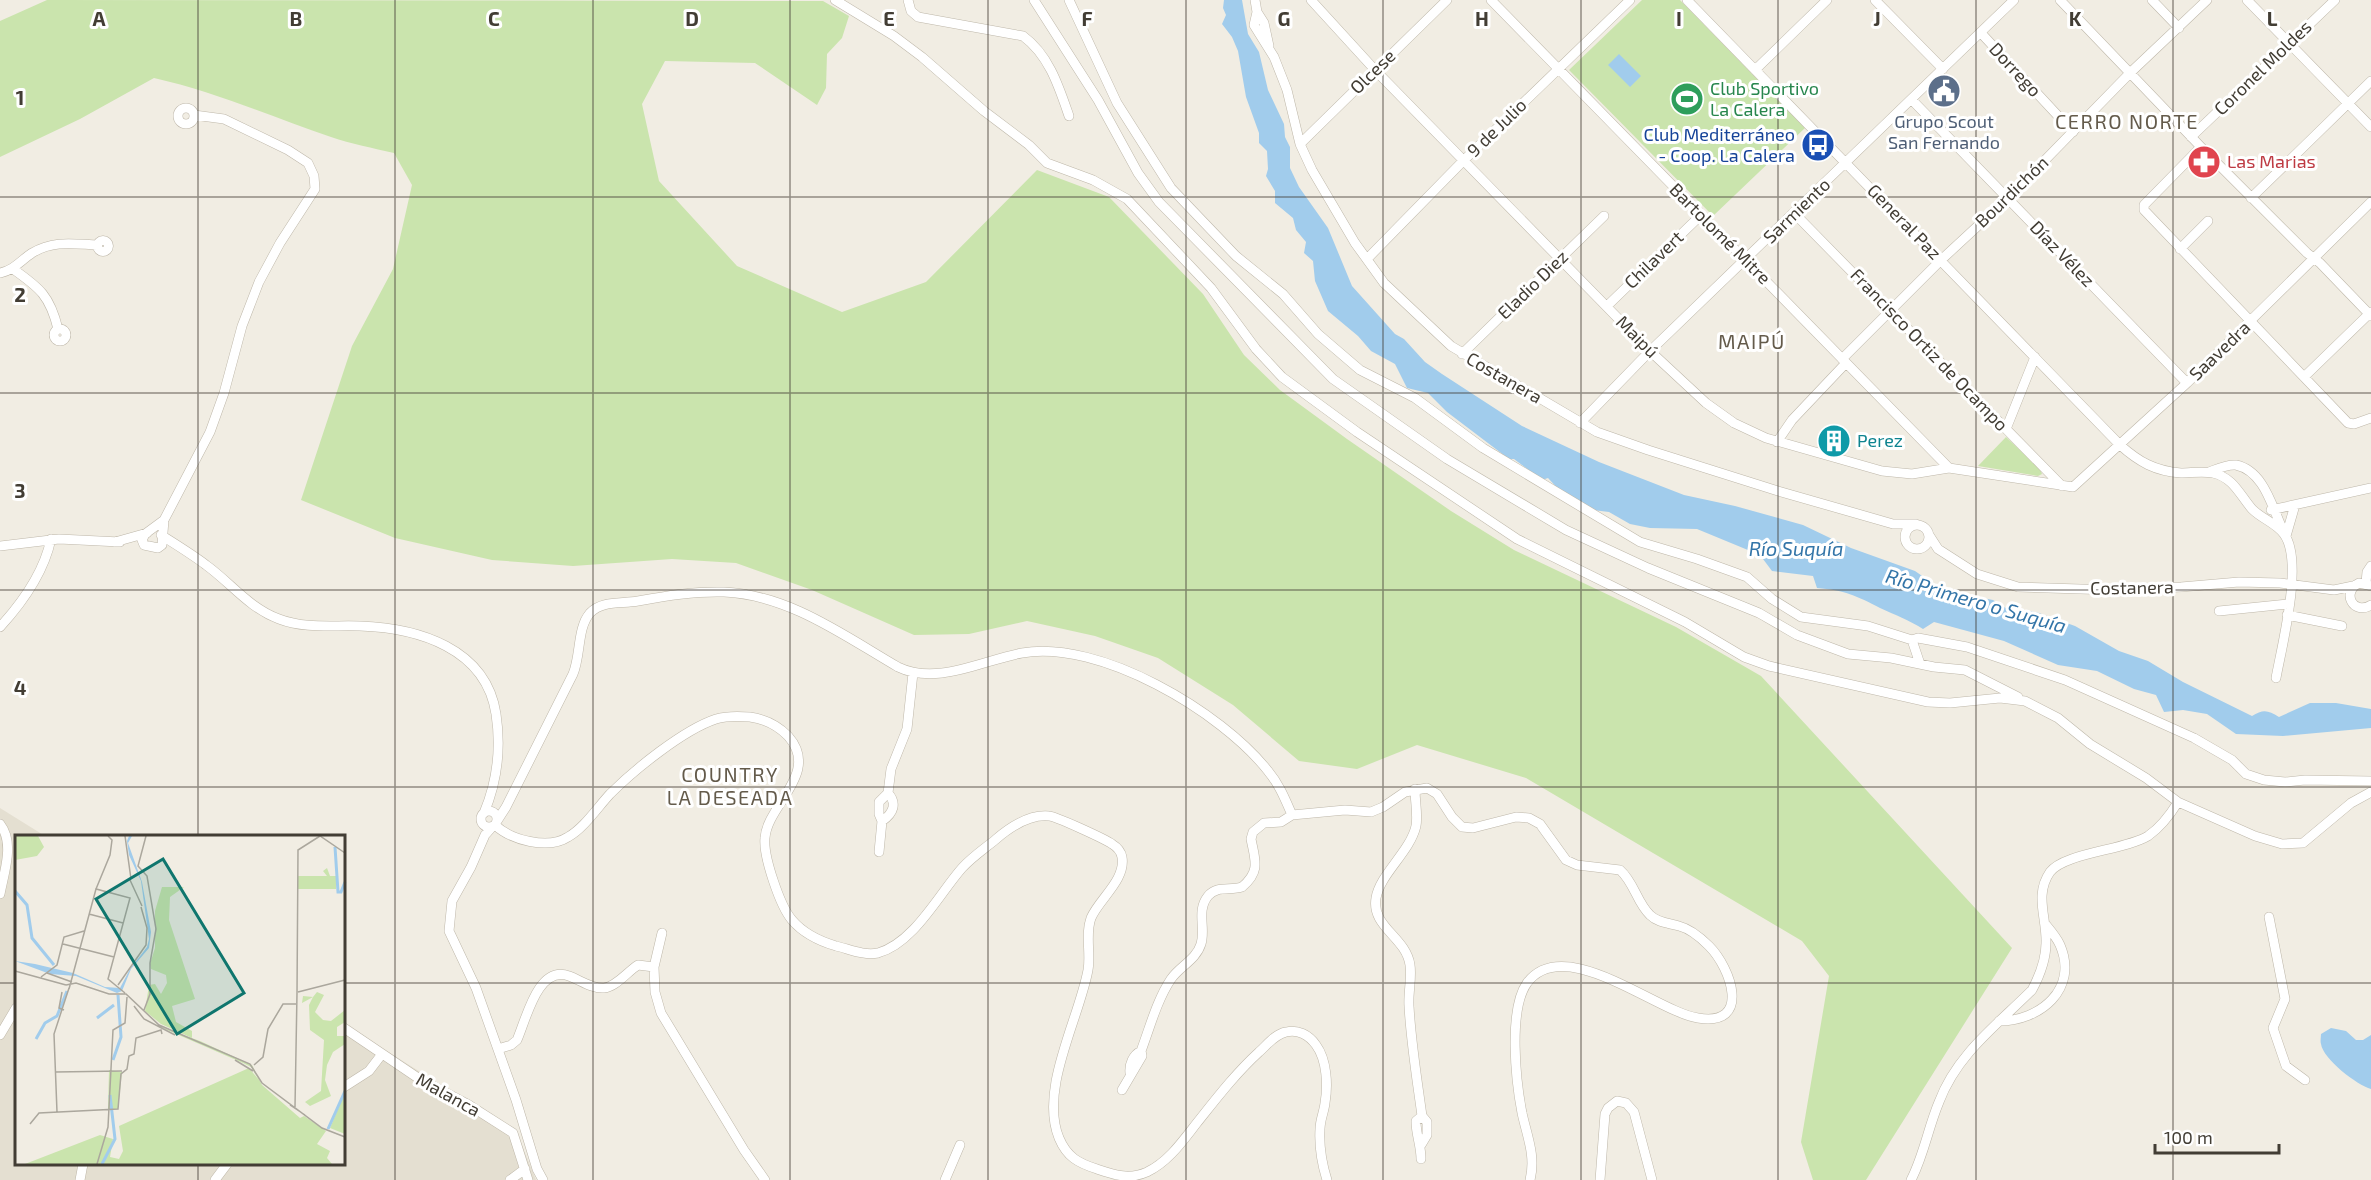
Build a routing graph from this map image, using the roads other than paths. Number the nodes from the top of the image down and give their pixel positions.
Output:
1 (835, 0) edge
2 (908, 0) edge
3 (1034, 0) edge
4 (1069, 0) edge
5 (1255, 0) edge
6 (1311, 0) edge
7 (1447, 0) edge
8 (1491, 0) edge
9 (1630, 0) edge
10 (1687, 0) edge
11 (1827, 0) edge
12 (1875, 0) edge
13 (2014, 0) edge
14 (2060, 0) edge
15 (2152, 0) edge
16 (2207, 0) edge
17 (2247, 0) edge
18 (2335, 0) edge
19 (2179, 28) junction
20 (1981, 33) junction
21 (2289, 44) junction
22 (1943, 69) junction
23 (1375, 70) junction
24 (1558, 70) junction
25 (1755, 70) junction
26 (2131, 72) junction
27 (2371, 81) edge
28 (1912, 100) junction
29 (2348, 104) junction
30 (194, 115) dead end
31 (1069, 116) dead end
32 (2371, 128) edge
33 (2073, 132) junction
34 (2191, 137) junction
35 (1300, 144) junction
36 (2201, 147) junction
37 (1464, 160) junction
38 (1847, 163) junction
39 (2008, 198) junction
40 (2251, 198) junction
41 (2371, 202) edge
42 (1795, 214) junction
43 (1701, 215) junction
44 (1604, 216) dead end
45 (2208, 221) dead end
46 (97, 245) dead end
47 (2180, 249) junction
48 (1559, 258) junction
49 (2314, 258) junction
50 (1367, 259) junction
51 (1746, 260) junction
52 (1941, 260) junction
53 (13, 269) junction
54 (0, 273) edge
55 (1606, 306) junction
56 (1891, 311) junction
57 (2370, 314) edge
58 (2250, 321) junction
59 (58, 329) dead end
60 (1650, 351) junction
61 (1462, 354) junction
62 (2035, 357) junction
63 (1844, 361) junction
64 (2304, 377) junction
65 (2187, 383) junction
66 (2371, 418) edge
67 (1580, 423) junction
68 (2006, 429) junction
69 (1777, 442) junction
70 (2120, 445) junction
71 (1949, 468) junction
72 (2209, 472) junction
73 (2062, 487) junction
74 (2371, 488) edge
75 (2295, 505) junction
76 (2274, 509) junction
77 (2258, 514) junction
78 (164, 520) junction
79 (1893, 524) junction
80 (1916, 524) junction
81 (145, 534) junction
82 (1929, 535) junction
83 (163, 536) junction
84 (2286, 536) junction
85 (1905, 539) junction
86 (51, 540) junction
87 (115, 542) junction
88 (144, 545) junction
89 (0, 546) edge
90 (159, 548) junction
91 (1922, 548) junction
92 (1938, 549) junction
93 (189, 555) junction
94 (2371, 566) edge
95 (2292, 584) junction
96 (2369, 584) edge
97 (2353, 586) junction
98 (2334, 590) junction
99 (2351, 602) junction
100 (2288, 604) junction
101 (2371, 605) edge
102 (2219, 610) dead end
103 (2366, 610) edge
104 (2287, 615) junction
105 (2342, 626) dead end
106 (0, 627) edge
107 (1912, 640) junction
108 (1920, 664) junction
109 (914, 673) junction
110 (2276, 678) dead end
111 (2025, 701) junction
112 (2371, 781) edge
113 (1415, 789) junction
114 (2371, 792) edge
115 (888, 793) junction
116 (2178, 802) junction
117 (1292, 815) junction
118 (493, 818) junction
119 (882, 821) junction
120 (0, 825) edge
121 (478, 849) junction
122 (879, 852) dead end
123 (0, 894) edge
124 (2269, 917) dead end
125 (2043, 921) junction
126 (662, 933) dead end
127 (654, 967) junction
128 (15, 1010) edge
129 (1999, 1021) junction
130 (345, 1029) edge
131 (0, 1035) edge
132 (498, 1049) junction
133 (382, 1054) junction
134 (2305, 1080) dead end
135 (345, 1086) edge
136 (1122, 1090) dead end
137 (960, 1145) dead end
138 (1420, 1159) dead end
139 (83, 1165) edge
140 (226, 1165) edge
141 (525, 1169) junction
142 (80, 1180) edge
143 (215, 1180) edge
144 (510, 1180) edge
145 (528, 1180) edge
146 (543, 1180) edge
147 (765, 1180) edge
148 (945, 1180) edge
149 (1327, 1180) edge
150 (1530, 1180) edge
151 (1600, 1180) edge
152 (1652, 1180) edge
153 (1911, 1180) edge

1 - 111 street
2 - 31 street
3 - 108 street
4 - 107 street
5 - 35 street, Costanera
6 - 23 street, Maipú
7 - 23 street, Olcese
8 - 24 street, Bartolomé Mitre
9 - 24 street, 9 de Julio
10 - 25 street, General Paz
11 - 25 street
12 - 22 street
13 - 20 street, Sarmiento
14 - 26 street
15 - 19 street
16 - 19 street, Bourdichón
17 - 21 street
18 - 21 street, Coronel Moldes
19 - 26 street, Bourdichón
20 - 22 street, Sarmiento
20 - 33 street, Dorrego
21 - 29 street
21 - 34 street, Coronel Moldes
22 - 28 street, Sarmiento
23 - 35 street, Olcese
23 - 37 street, Maipú
24 - 37 street, 9 de Julio
24 - 43 street, Bartolomé Mitre
25 - 38 street, General Paz
26 - 33 street, Bourdichón
26 - 34 street
27 - 29 street
28 - 38 street, Sarmiento
28 - 39 street, Díaz Vélez
29 - 32 street
29 - 40 street
30 - 78 street
33 - 39 street, Bourdichón
34 - 36 street
35 - 50 street, Costanera
36 - 40 street
36 - 47 street
37 - 48 street, Maipú
37 - 50 street, 9 de Julio
38 - 42 street, Sarmiento
38 - 52 street, General Paz
39 - 52 street, Bourdichón
39 - 65 street, Díaz Vélez
40 - 49 street
41 - 49 street, Saavedra
42 - 51 street, Sarmiento
42 - 56 street, Francisco Ortiz de Ocampo
43 - 51 street, Bartolomé Mitre
43 - 55 street, Chilavert
44 - 48 street, Eladio Diez
45 - 47 street
46 - 53 street
47 - 58 street
48 - 55 street, Maipú
48 - 61 street, Eladio Diez
49 - 57 street
49 - 58 street, Saavedra
50 - 61 street, Costanera
51 - 60 street, Sarmiento
51 - 63 street, Bartolomé Mitre
52 - 56 street, Bourdichón
52 - 62 street, General Paz
53 - 54 street
53 - 59 street
55 - 60 street, Maipú
56 - 63 street, Bourdichón
56 - 68 street, Francisco Ortiz de Ocampo
57 - 64 street
58 - 64 street
58 - 65 street, Saavedra
60 - 67 street, Sarmiento
60 - 69 street, Maipú
61 - 67 street, Costanera
62 - 68 street
62 - 70 street, General Paz
63 - 69 street, Bourdichón
63 - 71 street, Bartolomé Mitre
64 - 66 street
65 - 70 street, Saavedra
67 - 79 street, Costanera
68 - 73 street, Francisco Ortiz de Ocampo
69 - 71 street, Maipú
70 - 72 street, General Paz
70 - 73 street, Saavedra
71 - 73 street, Maipú
72 - 76 street, General Paz
72 - 77 street
74 - 75 street
75 - 76 street
75 - 84 street
76 - 77 street
76 - 84 street, General Paz
77 - 84 street
78 - 81 street
78 - 83 street
79 - 80 street, Costanera
79 - 85 street, Costanera
80 - 82 street, Costanera
80 - 85 street
81 - 83 street
81 - 87 street
81 - 88 street
82 - 91 street
82 - 92 street, Costanera
83 - 90 street
83 - 93 street
84 - 95 street, General Paz
85 - 91 street, Costanera
86 - 87 street
86 - 89 street
86 - 106 street
87 - 88 street
88 - 90 street
90 - 93 street
91 - 92 street, Costanera
92 - 95 street, Costanera
93 - 118 street
94 - 96 street
95 - 98 street, Costanera
95 - 100 street, General Paz
96 - 97 street, Costanera
97 - 98 street, Costanera
97 - 99 street
98 - 99 street, Costanera
99 - 103 street, Costanera
100 - 102 street
100 - 104 street, General Paz
101 - 103 street, Costanera
104 - 105 street
104 - 110 street, General Paz
107 - 108 street
107 - 112 street
108 - 111 street
109 - 115 street
109 - 117 street
109 - 118 street
111 - 116 street
113 - 117 street
113 - 138 street
113 - 150 street
114 - 116 street
115 - 119 street
115 - 119 street
116 - 125 street
117 - 136 street
118 - 121 street
118 - 121 street
118 - 149 street
119 - 122 street
120 - 123 street
121 - 132 street
124 - 134 street
125 - 129 street
125 - 129 street
126 - 127 street
127 - 132 street
127 - 147 street
128 - 131 street
129 - 153 street
130 - 133 street, Malanca
132 - 146 street
133 - 135 street
133 - 141 street, Malanca
137 - 148 street
139 - 142 street
140 - 143 street
141 - 144 street
141 - 145 street, Malanca
151 - 152 street

